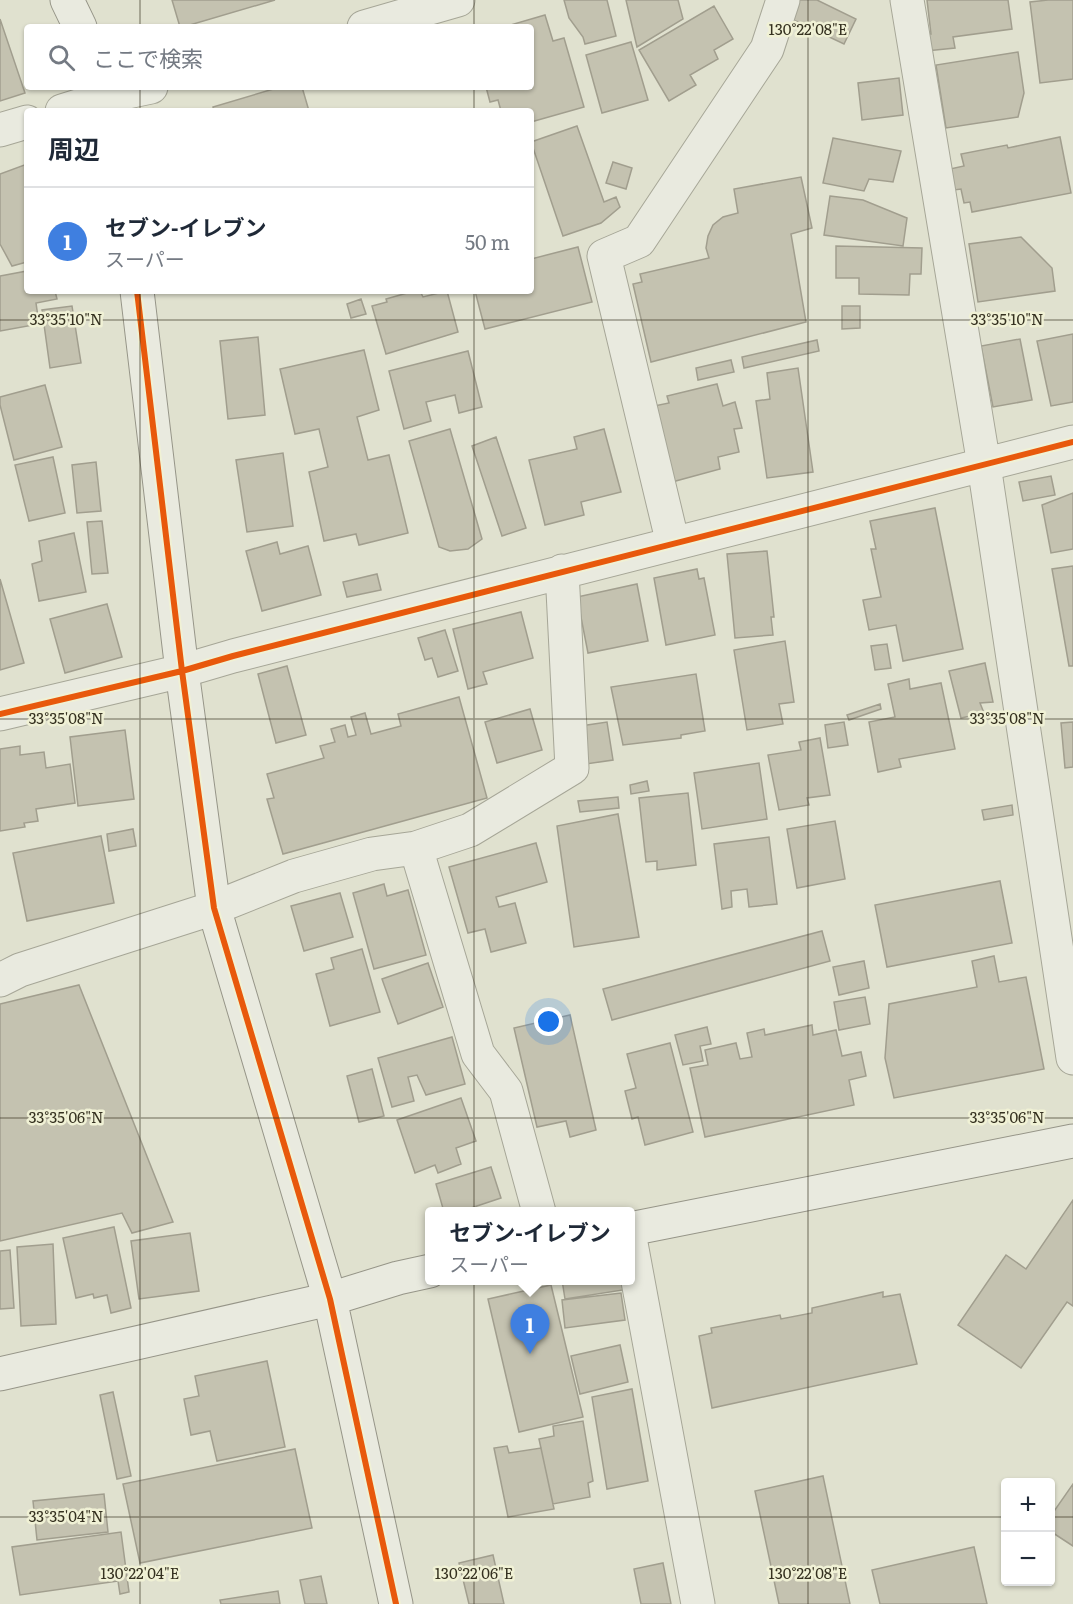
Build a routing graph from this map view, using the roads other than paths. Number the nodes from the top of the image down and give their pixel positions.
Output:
1 (67, 0) edge
2 (458, 0) edge
3 (783, 0) edge
4 (907, 0) edge
5 (79, 24) edge
6 (374, 24) edge
7 (141, 90) edge
8 (113, 98) edge
9 (74, 108) edge
10 (24, 123) edge
11 (0, 130) edge
12 (137, 294) edge
13 (1073, 442) edge
14 (984, 465) junction
15 (673, 544) junction
16 (562, 571) junction
17 (182, 671) junction
18 (0, 714) edge
19 (416, 848) junction
20 (214, 908) junction
21 (0, 980) edge
22 (1073, 1058) edge
23 (1073, 1141) edge
24 (538, 1207) edge
25 (635, 1228) edge
26 (635, 1265) edge
27 (425, 1272) edge
28 (330, 1299) junction
29 (0, 1374) edge
30 (396, 1604) edge
31 (698, 1604) edge

1 - 5 street
2 - 6 street
3 - 15 street
4 - 14 street
7 - 8 street
8 - 9 street
10 - 11 street
12 - 17 street
13 - 14 street
14 - 15 street
14 - 22 street
15 - 16 street
16 - 17 street
16 - 19 street
17 - 18 street
17 - 20 street
19 - 20 street
19 - 24 street
20 - 21 street
20 - 28 street
23 - 25 street
26 - 31 street
27 - 28 street
28 - 29 street
28 - 30 street

